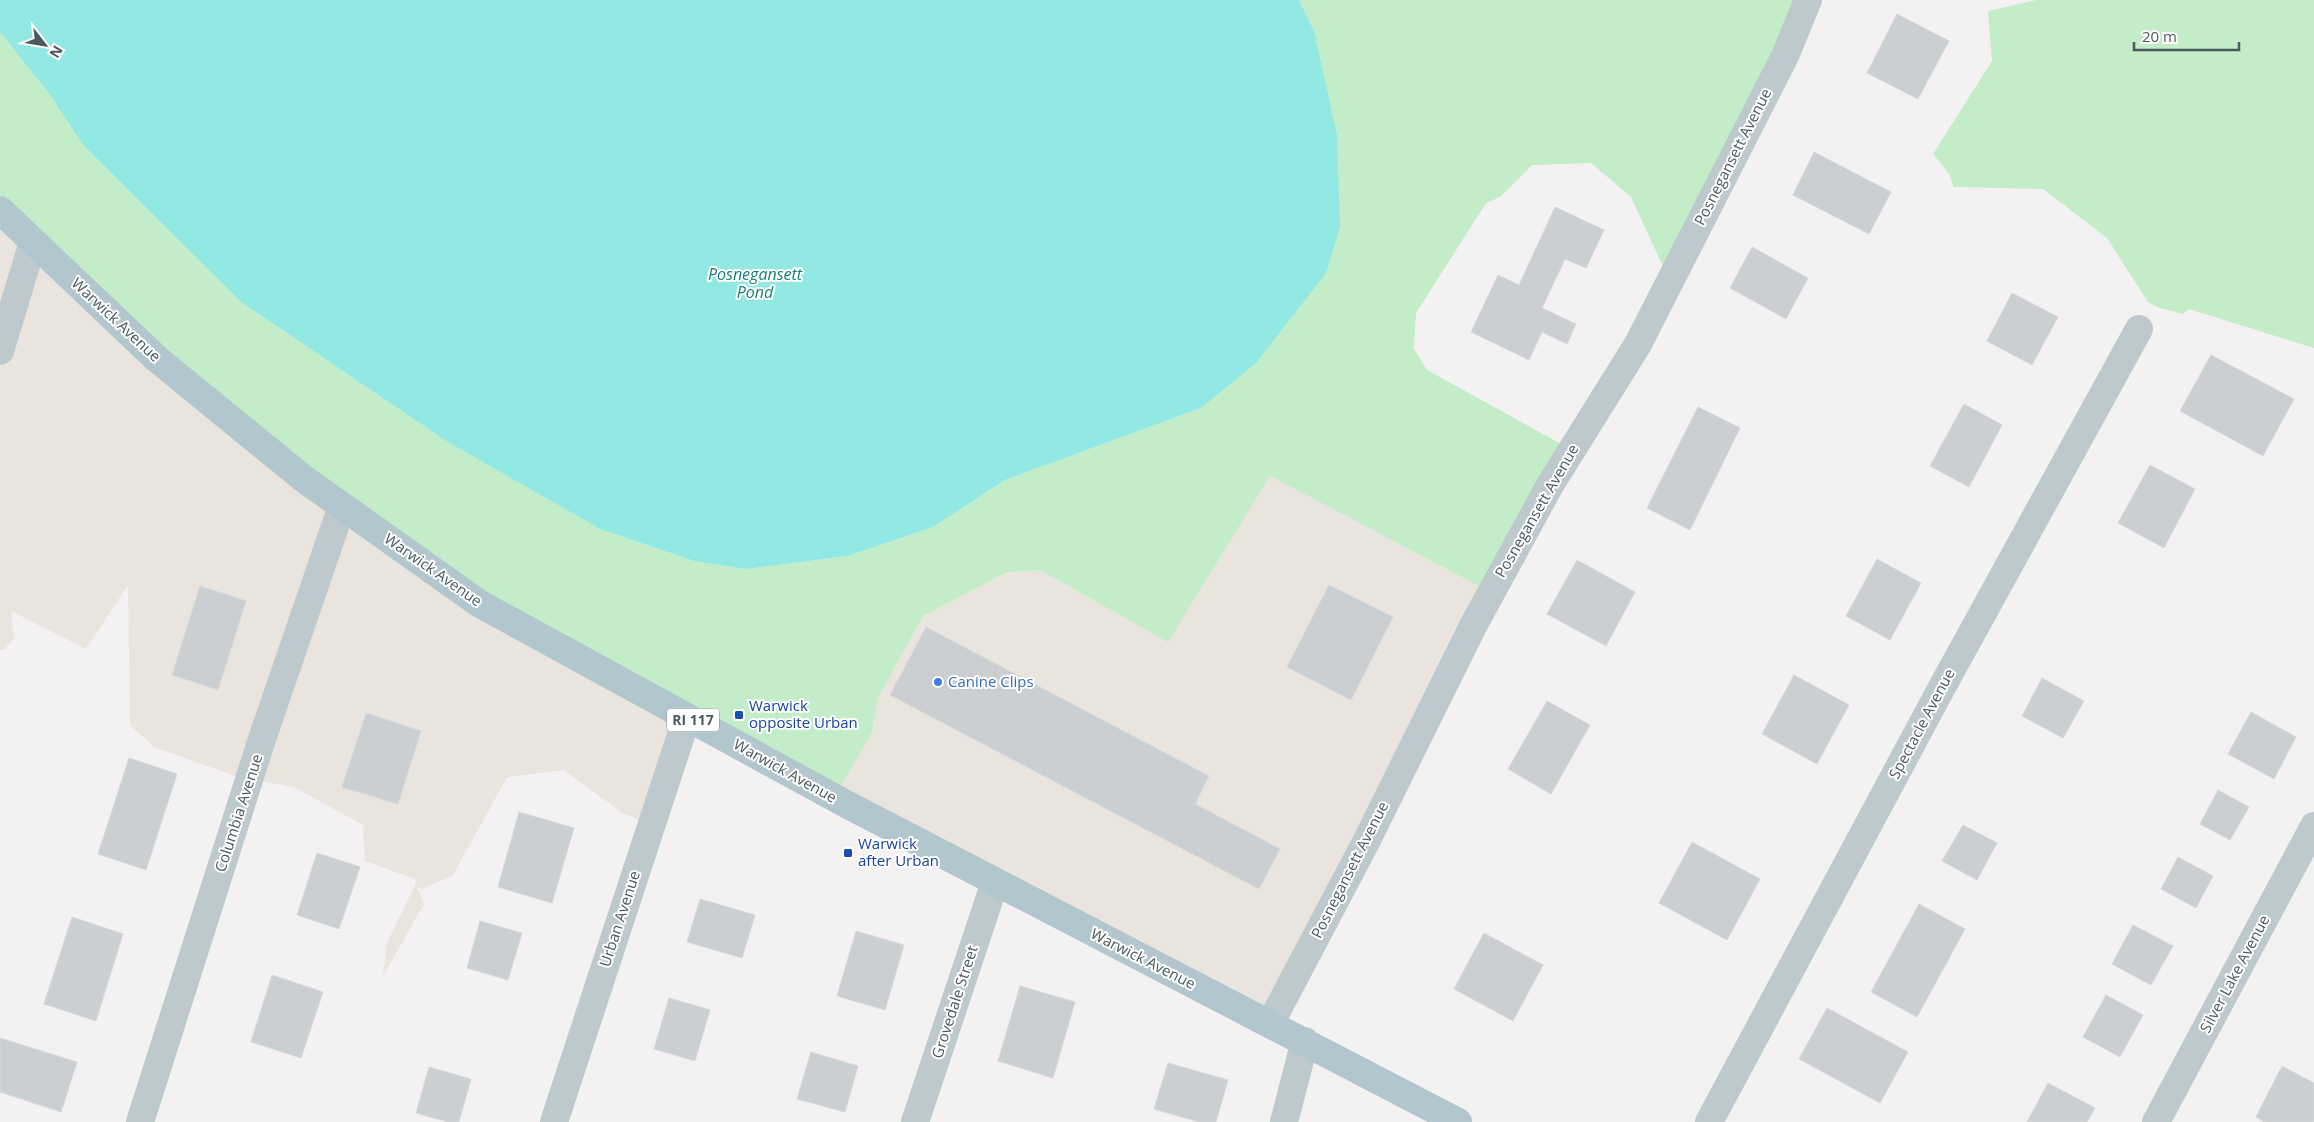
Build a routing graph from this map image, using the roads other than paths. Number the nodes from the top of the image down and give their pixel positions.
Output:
1 (1808, 0) edge
2 (0, 210) edge
3 (33, 242) junction
4 (2139, 329) dead end
5 (0, 351) edge
6 (342, 506) junction
7 (687, 717) junction
8 (2314, 826) edge
9 (995, 882) junction
10 (1270, 1024) junction
11 (1305, 1041) junction
12 (140, 1122) edge
13 (554, 1122) edge
14 (915, 1122) edge
15 (1284, 1122) edge
16 (1458, 1122) edge
17 (1709, 1122) edge
18 (2156, 1122) edge

1 - 10 street, Posnegansett Avenue
2 - 3 main road, Warwick Avenue / RI 117
3 - 5 street
3 - 6 main road, Warwick Avenue / RI 117
4 - 17 street, Spectacle Avenue
6 - 7 main road, Warwick Avenue / RI 117
6 - 12 street, Columbia Avenue
7 - 9 main road, Warwick Avenue / RI 117
7 - 13 street, Urban Avenue
8 - 18 street, Silver Lake Avenue
9 - 10 main road, Warwick Avenue / RI 117
9 - 14 street, Grovedale Street
10 - 11 main road, Warwick Avenue / RI 117
11 - 15 street
11 - 16 main road, Warwick Avenue / RI 117

